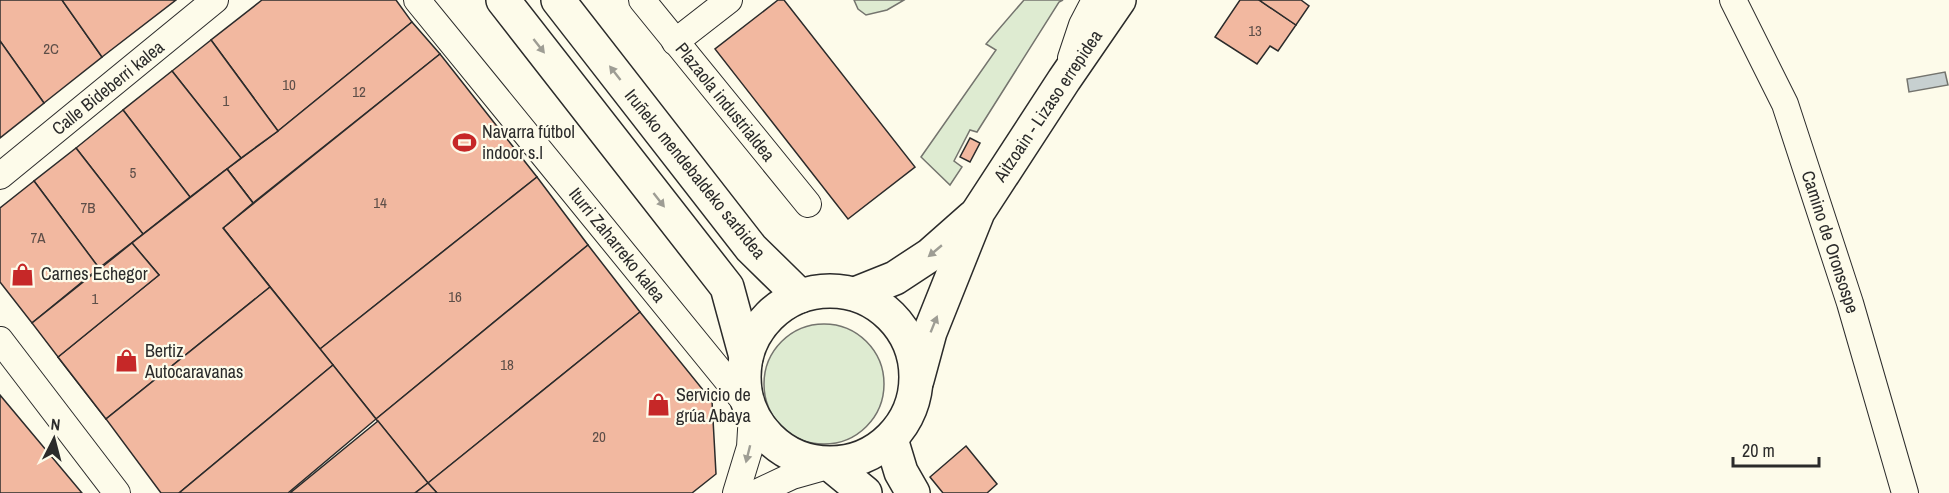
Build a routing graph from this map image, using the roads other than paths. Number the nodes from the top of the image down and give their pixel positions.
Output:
1 (216, 0) edge
2 (417, 0) edge
3 (503, 0) edge
4 (558, 0) edge
5 (642, 0) edge
6 (729, 0) edge
7 (1095, 0) edge
8 (1119, 0) edge
9 (1733, 0) edge
10 (675, 42) junction
11 (1064, 80) junction
12 (0, 176) edge
13 (808, 204) dead end
14 (978, 212) junction
15 (855, 294) junction
16 (800, 296) junction
17 (0, 340) edge
18 (746, 357) junction
19 (917, 380) junction
20 (751, 410) junction
21 (891, 439) junction
22 (831, 465) junction
23 (117, 493) edge
24 (736, 493) edge
25 (756, 493) edge
26 (865, 493) edge
27 (913, 493) edge
28 (1905, 493) edge

1 - 12 street, Calle Bideberri kalea
2 - 20 street, Iturri Zaharreko kalea
3 -> 18 main road
16 -> 4 main road, Iruñeko mendebaldeko sarbidea
5 - 10 street, Plazaola industrialdea
6 - 10 street
7 - 11 street
8 - 11 main road, Aitzoain - Lizaso errepidea
9 - 28 street, Camino de Oronsospe
10 - 13 street, Plazaola industrialdea
11 - 14 main road, Aitzoain - Lizaso errepidea
14 -> 15 main road
19 -> 14 main road
15 - 16 main road
15 - 19 main road
16 - 18 main road
17 - 23 street
18 - 20 main road
19 - 21 main road
20 - 22 main road
20 -> 24 street
21 - 22 main road
21 - 27 main road
22 - 25 street
22 - 26 main road

